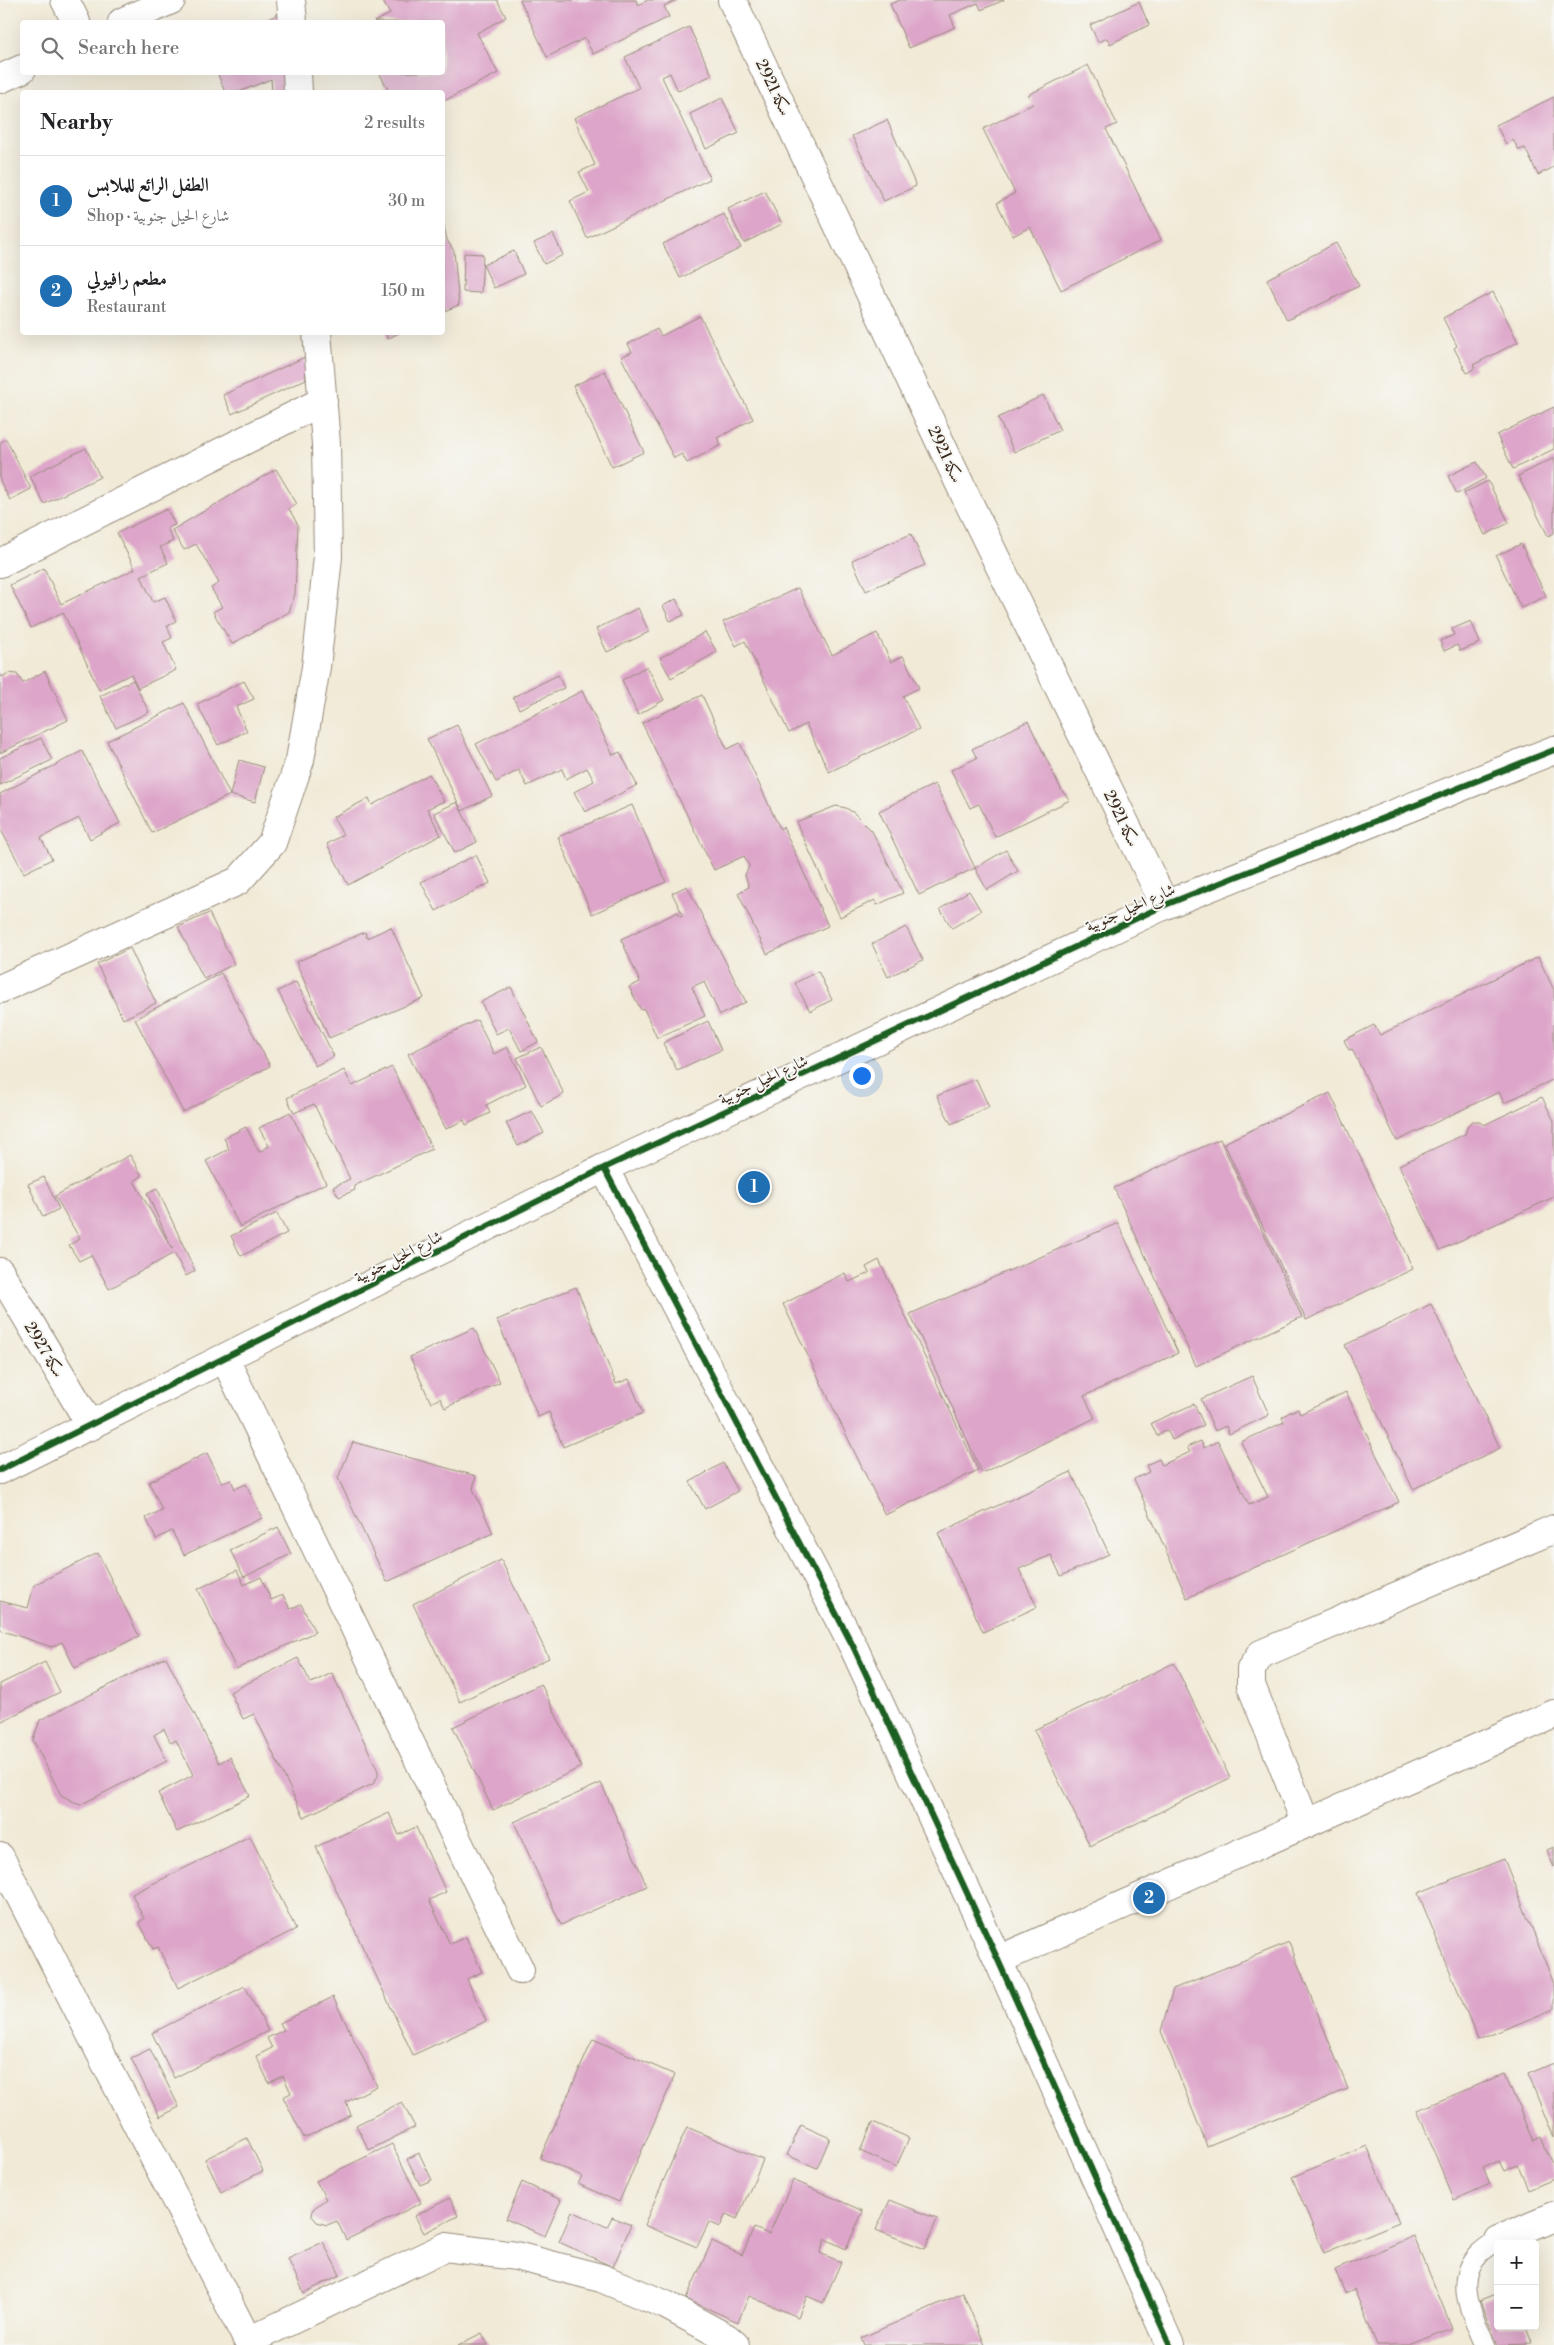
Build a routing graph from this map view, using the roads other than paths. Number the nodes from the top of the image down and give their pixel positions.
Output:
1 (65, 0) edge
2 (171, 0) edge
3 (291, 0) edge
4 (732, 0) edge
5 (75, 20) edge
6 (126, 20) edge
7 (293, 20) edge
8 (20, 70) edge
9 (296, 75) edge
10 (0, 79) edge
11 (298, 90) edge
12 (317, 335) edge
13 (323, 401) junction
14 (0, 563) edge
15 (1554, 750) edge
16 (1164, 905) junction
17 (0, 989) edge
18 (604, 1168) junction
19 (0, 1272) edge
20 (225, 1359) junction
21 (91, 1426) junction
22 (0, 1470) edge
23 (1554, 1529) edge
24 (1554, 1714) edge
25 (1306, 1824) junction
26 (0, 1858) edge
27 (998, 1960) junction
28 (520, 1970) dead end
29 (1554, 2216) edge
30 (1498, 2240) edge
31 (1494, 2243) edge
32 (249, 2343) edge
33 (735, 2345) edge
34 (1170, 2345) edge
35 (1485, 2345) edge

1 - 5 street
2 - 6 street
3 - 7 street
4 - 16 street, سكة 2921
8 - 10 street
9 - 11 street
12 - 13 street
13 - 14 street
13 - 17 street
15 - 16 street, شارع الحيل جنوبية
16 - 18 street, شارع الحيل جنوبية
18 - 20 street, شارع الحيل جنوبية
18 - 27 street
19 - 21 street, سكة 2927
20 - 21 street, شارع الحيل جنوبية
20 - 28 street
21 - 22 street, شارع الحيل جنوبية
23 - 25 street
24 - 25 street
25 - 27 street
26 - 32 street
27 - 34 street
29 - 30 street
31 - 35 lane
32 - 33 street

